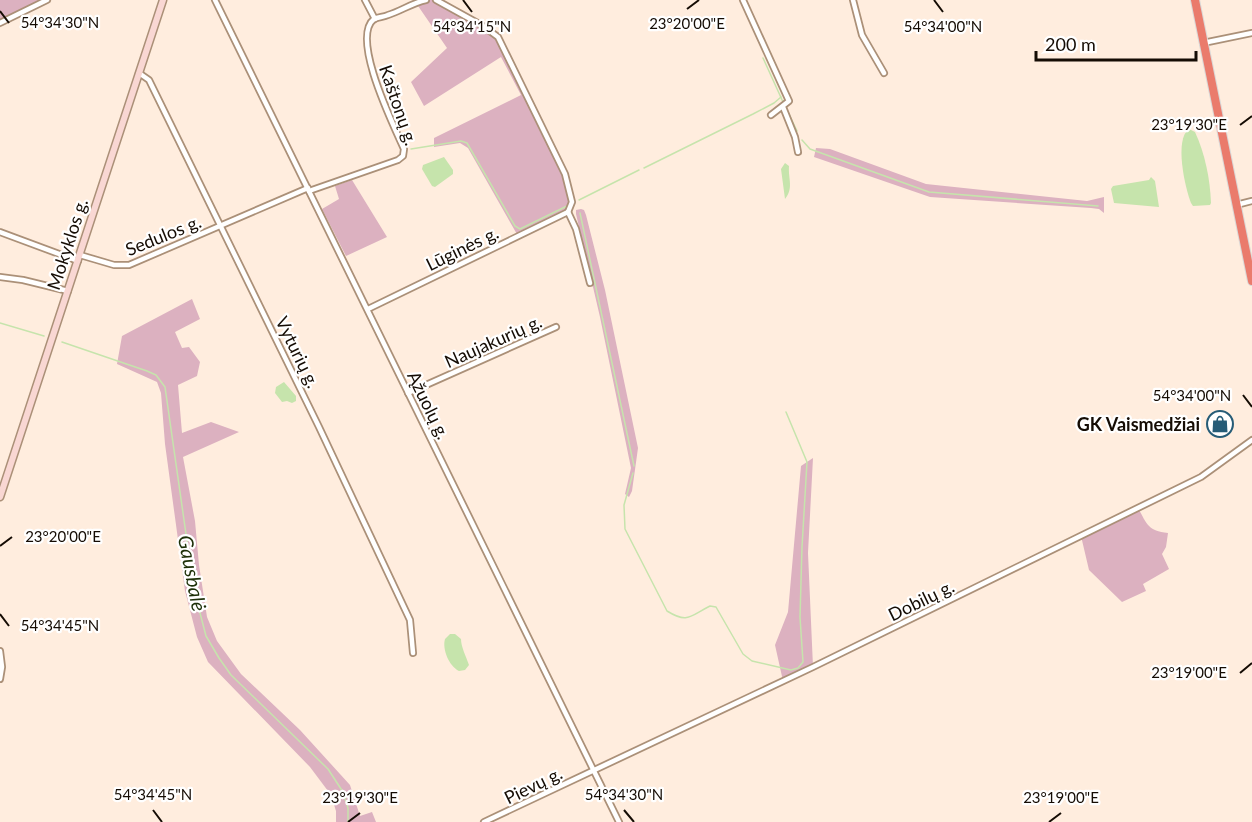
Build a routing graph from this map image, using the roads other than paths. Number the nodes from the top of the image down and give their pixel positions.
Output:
1 (47, 0) edge
2 (163, 0) edge
3 (215, 0) edge
4 (365, 0) edge
5 (426, 0) edge
6 (436, 0) edge
7 (742, 0) edge
8 (853, 0) edge
9 (1195, 0) edge
10 (375, 19) junction
11 (0, 23) edge
12 (1252, 33) edge
13 (1203, 43) junction
14 (138, 73) junction
15 (884, 73) dead end
16 (783, 107) junction
17 (771, 115) dead end
18 (798, 152) dead end
19 (309, 189) junction
20 (1252, 201) edge
21 (1236, 205) junction
22 (568, 212) junction
23 (221, 226) junction
24 (0, 232) edge
25 (79, 258) junction
26 (0, 277) edge
27 (1252, 281) edge
28 (590, 283) dead end
29 (68, 291) junction
30 (368, 309) junction
31 (556, 327) dead end
32 (408, 393) junction
33 (1252, 440) edge
34 (0, 497) edge
35 (0, 651) edge
36 (413, 653) dead end
37 (0, 679) edge
38 (593, 770) junction
39 (484, 822) edge
40 (619, 822) edge

1 - 11 street
2 - 14 main road, Mokyklos g.
3 - 19 street, Ąžuolų g.
4 - 10 street
5 - 10 street
6 - 22 street
7 - 16 street
8 - 15 street
9 - 13 highway
10 - 19 street, Kaštonų g.
12 - 13 street
13 - 21 highway
14 - 23 street, Vyturių g.
14 - 25 main road, Mokyklos g.
16 - 17 street
16 - 18 street
19 - 23 street, Sedulos g.
19 - 30 street, Ąžuolų g.
20 - 21 street
21 - 27 highway
22 - 28 street
22 - 30 street, Lūginės g.
23 - 25 street, Sedulos g.
23 - 36 street, Vyturių g.
24 - 25 street, Sedulos g.
25 - 29 main road, Mokyklos g.
26 - 29 street
29 - 34 main road, Mokyklos g.
30 - 32 street, Ąžuolų g.
31 - 32 street, Naujakurių g.
32 - 38 street, Ąžuolų g.
33 - 38 street, Dobilų g.
35 - 37 street
38 - 39 street, Pievų g.
38 - 40 street, Ąžuolų g.

